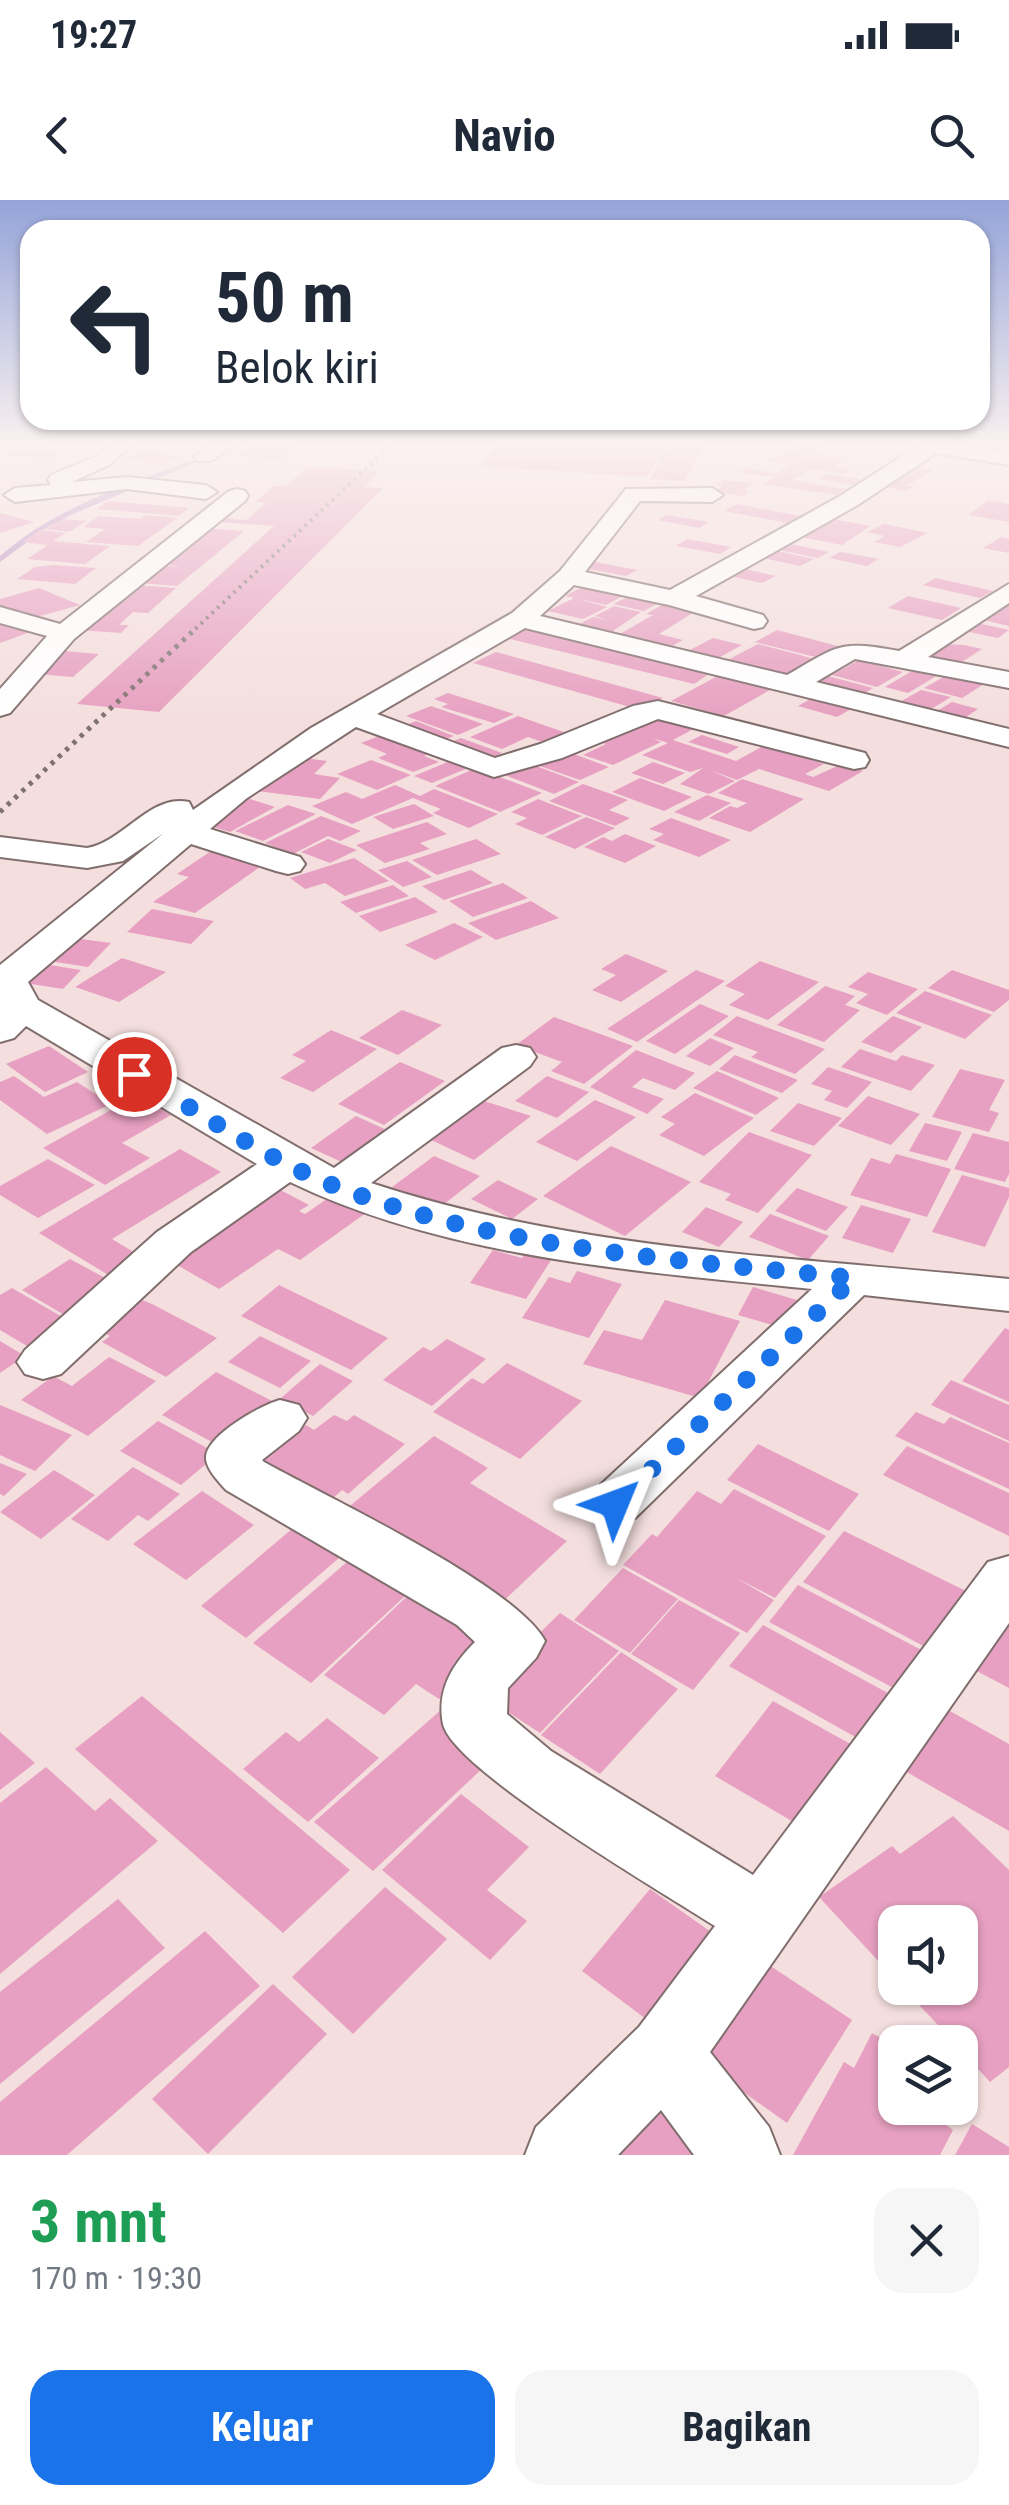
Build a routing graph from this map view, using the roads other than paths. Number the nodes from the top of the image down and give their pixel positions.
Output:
1 (185, 537) edge
2 (567, 537) edge
3 (599, 537) edge
4 (783, 537) edge
5 (568, 576) junction
6 (1009, 592) edge
7 (674, 598) junction
8 (0, 616) edge
9 (521, 619) junction
10 (754, 621) dead end
11 (65, 633) junction
12 (906, 659) junction
13 (1009, 680) edge
14 (791, 685) junction
15 (1009, 700) edge
16 (0, 707) edge
17 (355, 716) junction
18 (962, 727) junction
19 (1009, 738) edge
20 (854, 760) dead end
21 (187, 832) junction
22 (0, 847) edge
23 (288, 864) dead end
24 (11, 1018) edge
25 (516, 1057) dead end
26 (287, 1163) junction
27 (337, 1187) junction
28 (854, 1278) junction
29 (1009, 1294) edge
30 (42, 1362) dead end
31 (280, 1418) dead end
32 (615, 1504) dead end
33 (1009, 1578) edge
34 (764, 1920) junction
35 (665, 2053) junction
36 (564, 2155) edge
37 (741, 2155) edge

1 - 11 street
2 - 22 street
3 - 5 street
4 - 7 street
5 - 7 street
5 - 9 street
6 - 12 street
7 - 10 street
8 - 11 street
9 - 14 street
9 - 17 street
11 - 16 street
12 - 13 street
12 - 14 street
14 - 18 street
15 - 18 street
17 - 20 street
17 - 21 street
18 - 19 street
21 - 23 street
21 - 24 street
24 - 26 street
25 - 27 street
26 - 27 street
26 - 30 street
27 - 28 street
28 - 29 street
28 - 32 street
31 - 34 street
33 - 34 street
34 - 35 street
35 - 36 street
35 - 37 street

